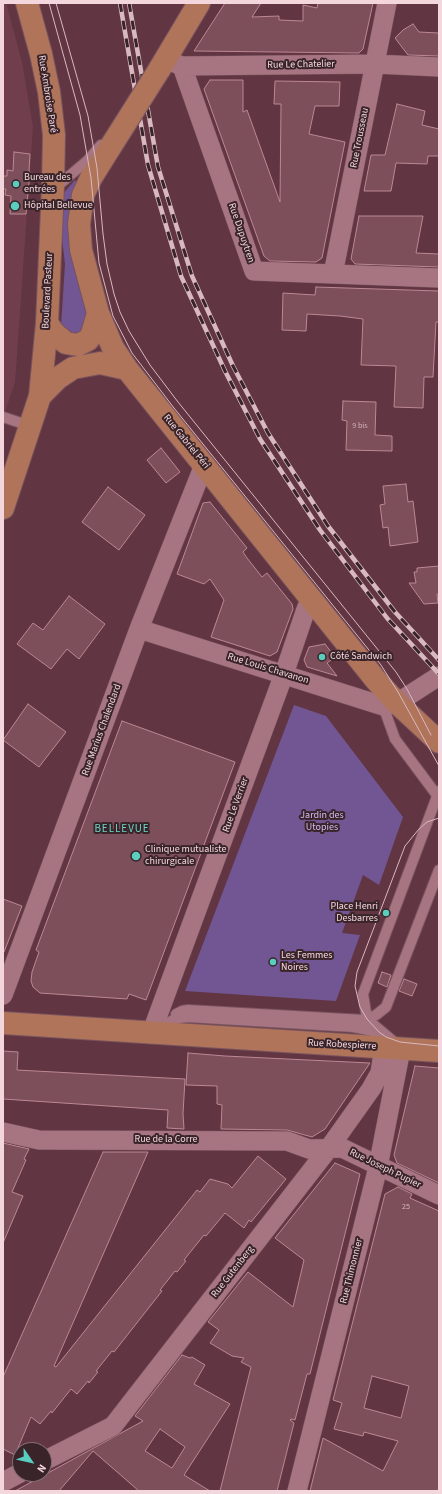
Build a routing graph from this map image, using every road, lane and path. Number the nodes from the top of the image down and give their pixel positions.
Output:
1 (27, 3) edge
2 (189, 3) edge
3 (199, 3) edge
4 (388, 3) edge
5 (165, 64) junction
6 (375, 64) junction
7 (439, 67) edge
8 (107, 144) junction
9 (54, 186) junction
10 (333, 274) junction
11 (439, 278) edge
12 (98, 313) junction
13 (46, 323) junction
14 (127, 370) junction
15 (40, 396) junction
16 (3, 417) edge
17 (30, 426) junction
18 (204, 465) junction
19 (3, 508) edge
20 (314, 602) junction
21 (139, 630) junction
22 (284, 674) junction
23 (432, 680) edge
24 (390, 704) junction
25 (436, 742) edge
26 (438, 795) edge
27 (439, 870) edge
28 (3, 996) edge
29 (367, 1019) junction
30 (3, 1024) edge
31 (356, 1028) junction
32 (151, 1034) junction
33 (392, 1048) junction
34 (439, 1051) edge
35 (3, 1132) edge
36 (329, 1148) junction
37 (378, 1167) junction
38 (439, 1196) edge
39 (52, 1457) edge
40 (12, 1477) edge
41 (3, 1482) edge
42 (297, 1491) edge

1 - 9 main road, Rue Ambroise Paré
2 - 5 lane
3 - 5 main road
4 - 6 street, Rue Trousseau
5 - 6 street, Rue Le Chatelier
5 - 8 main road, Rue Gabriel Péri, bridge
5 - 10 street, Rue Dupuytren
6 - 7 street, Rue Le Chatelier
6 - 10 street, Rue Trousseau
8 - 9 lane
8 - 12 main road, Rue Gabriel Péri
9 - 13 main road, Boulevard Pasteur
10 - 11 street, Rue Dupuytren
12 - 13 main road
12 - 14 main road, Rue Gabriel Péri
13 - 15 main road, Boulevard Pasteur
14 - 15 main road, Boulevard Pasteur
14 - 18 main road, Rue Gabriel Péri
15 - 17 main road, Boulevard Pasteur
16 - 17 lane
17 - 19 main road, Boulevard Pasteur
18 - 20 main road, Rue Gabriel Péri
18 - 21 street, Rue Marius Chalendard
20 - 22 street, Rue Le Verrier
20 - 24 main road, Rue Gabriel Péri
21 - 22 street, Rue Louis Chavanon
21 - 28 street, Rue Marius Chalendard
22 - 24 street, Rue Louis Chavanon
22 - 32 street, Rue Le Verrier
23 - 24 street
24 - 25 main road, Rue Gabriel Péri
24 - 26 lane
26 - 29 lane
27 - 29 lane
29 - 31 lane
29 - 32 lane
29 - 33 lane
30 - 32 main road, Rue Robespierre
31 - 32 lane, Rue Robespierre
31 - 33 lane, Rue Robespierre
32 - 33 main road, Rue Robespierre
33 - 34 main road
33 - 36 street, Rue Gutenberg
33 - 37 street, Rue Thimonnier
35 - 36 street, Rue de la Corre
36 - 37 street, Rue Joseph Pupier
36 - 39 street, Rue Gutenberg
37 - 38 street, Rue Joseph Pupier
37 - 42 street, Rue Thimonnier
40 - 41 street

